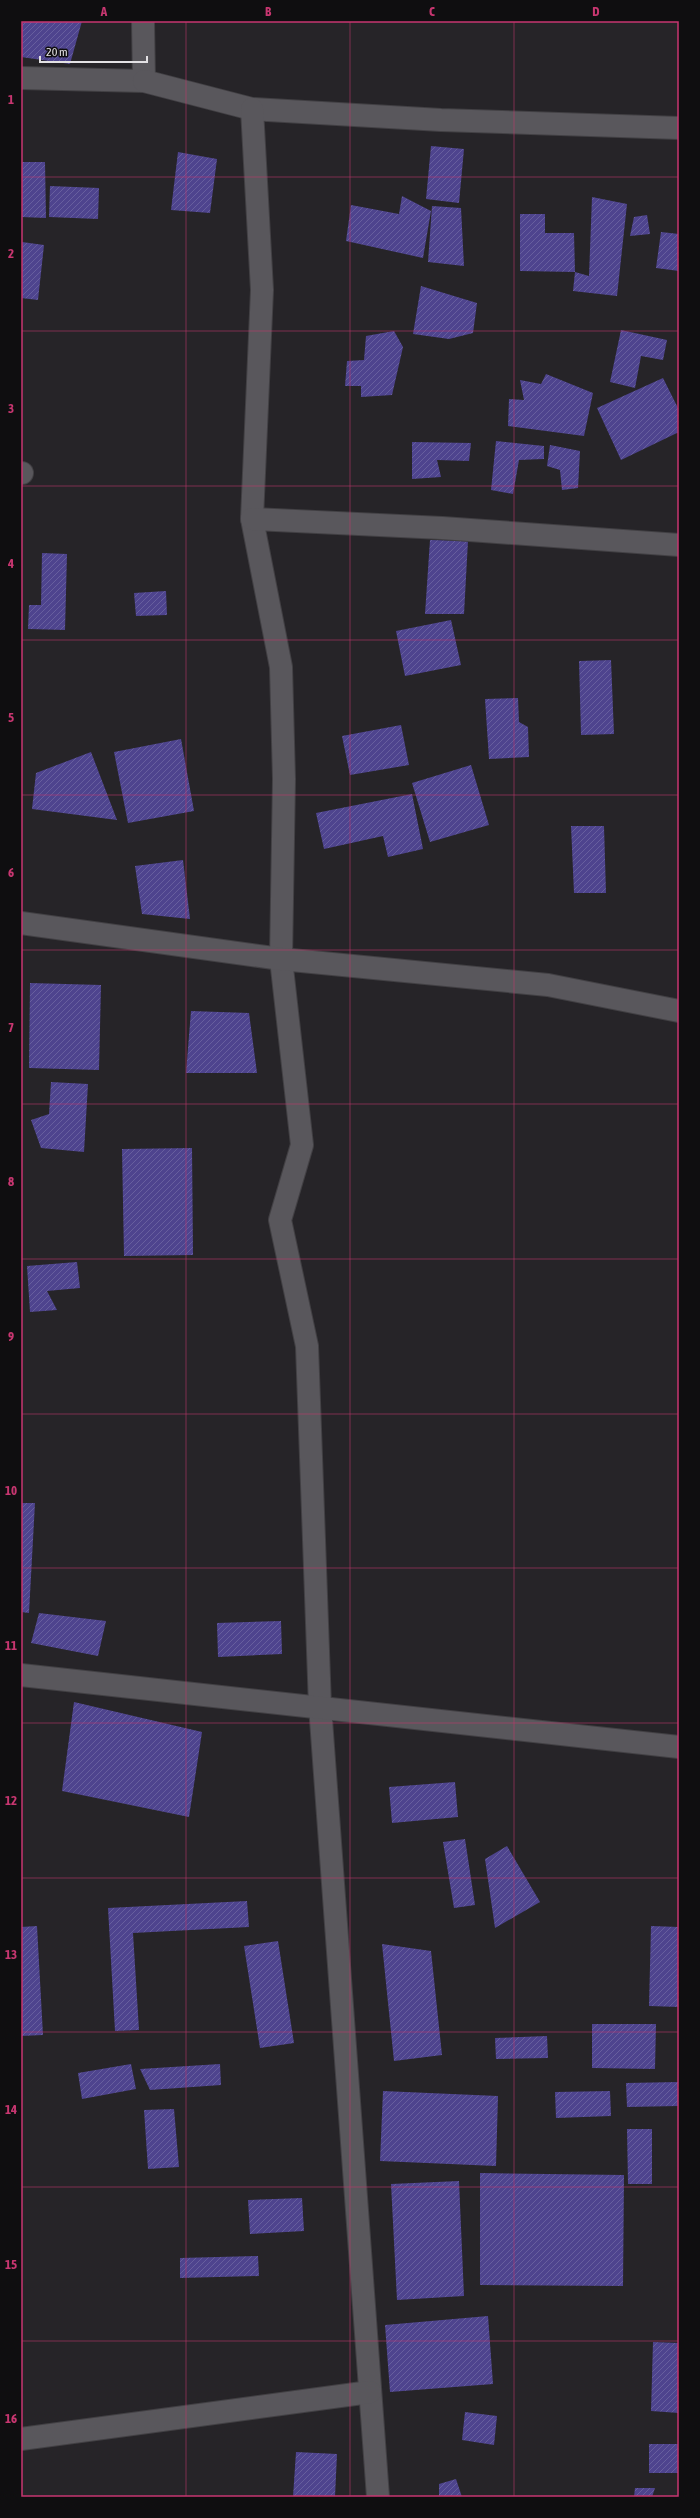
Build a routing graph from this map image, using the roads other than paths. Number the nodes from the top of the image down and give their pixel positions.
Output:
1 (143, 21) edge
2 (21, 78) edge
3 (144, 81) junction
4 (252, 109) junction
5 (679, 128) edge
6 (252, 519) junction
7 (679, 545) edge
8 (21, 923) edge
9 (281, 959) junction
10 (679, 1011) edge
11 (21, 1675) edge
12 (320, 1706) junction
13 (679, 1748) edge
14 (370, 2392) junction
15 (21, 2439) edge
16 (378, 2497) edge

1 - 3 street
2 - 3 street
3 - 4 street
4 - 5 street
4 - 6 street
6 - 7 street
6 - 9 street
8 - 9 street
9 - 10 street
9 - 12 street
11 - 12 street
12 - 13 street
12 - 14 street
14 - 15 street
14 - 16 street

